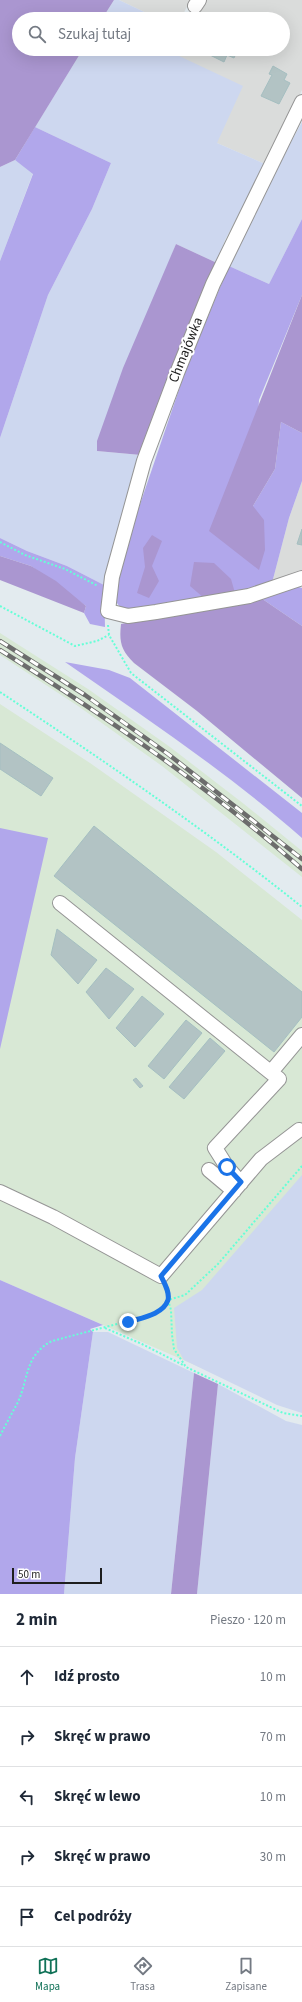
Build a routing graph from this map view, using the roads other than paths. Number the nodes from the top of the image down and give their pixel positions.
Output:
1 (302, 102) edge
2 (302, 578) edge
3 (60, 903) dead end
4 (302, 1035) edge
5 (271, 1072) junction
6 (299, 1130) dead end
7 (209, 1170) dead end
8 (238, 1187) junction
9 (0, 1192) edge

1 - 2 street, Chmajówka
3 - 5 street
4 - 5 street
5 - 8 street
6 - 8 street
7 - 8 street
8 - 9 street

